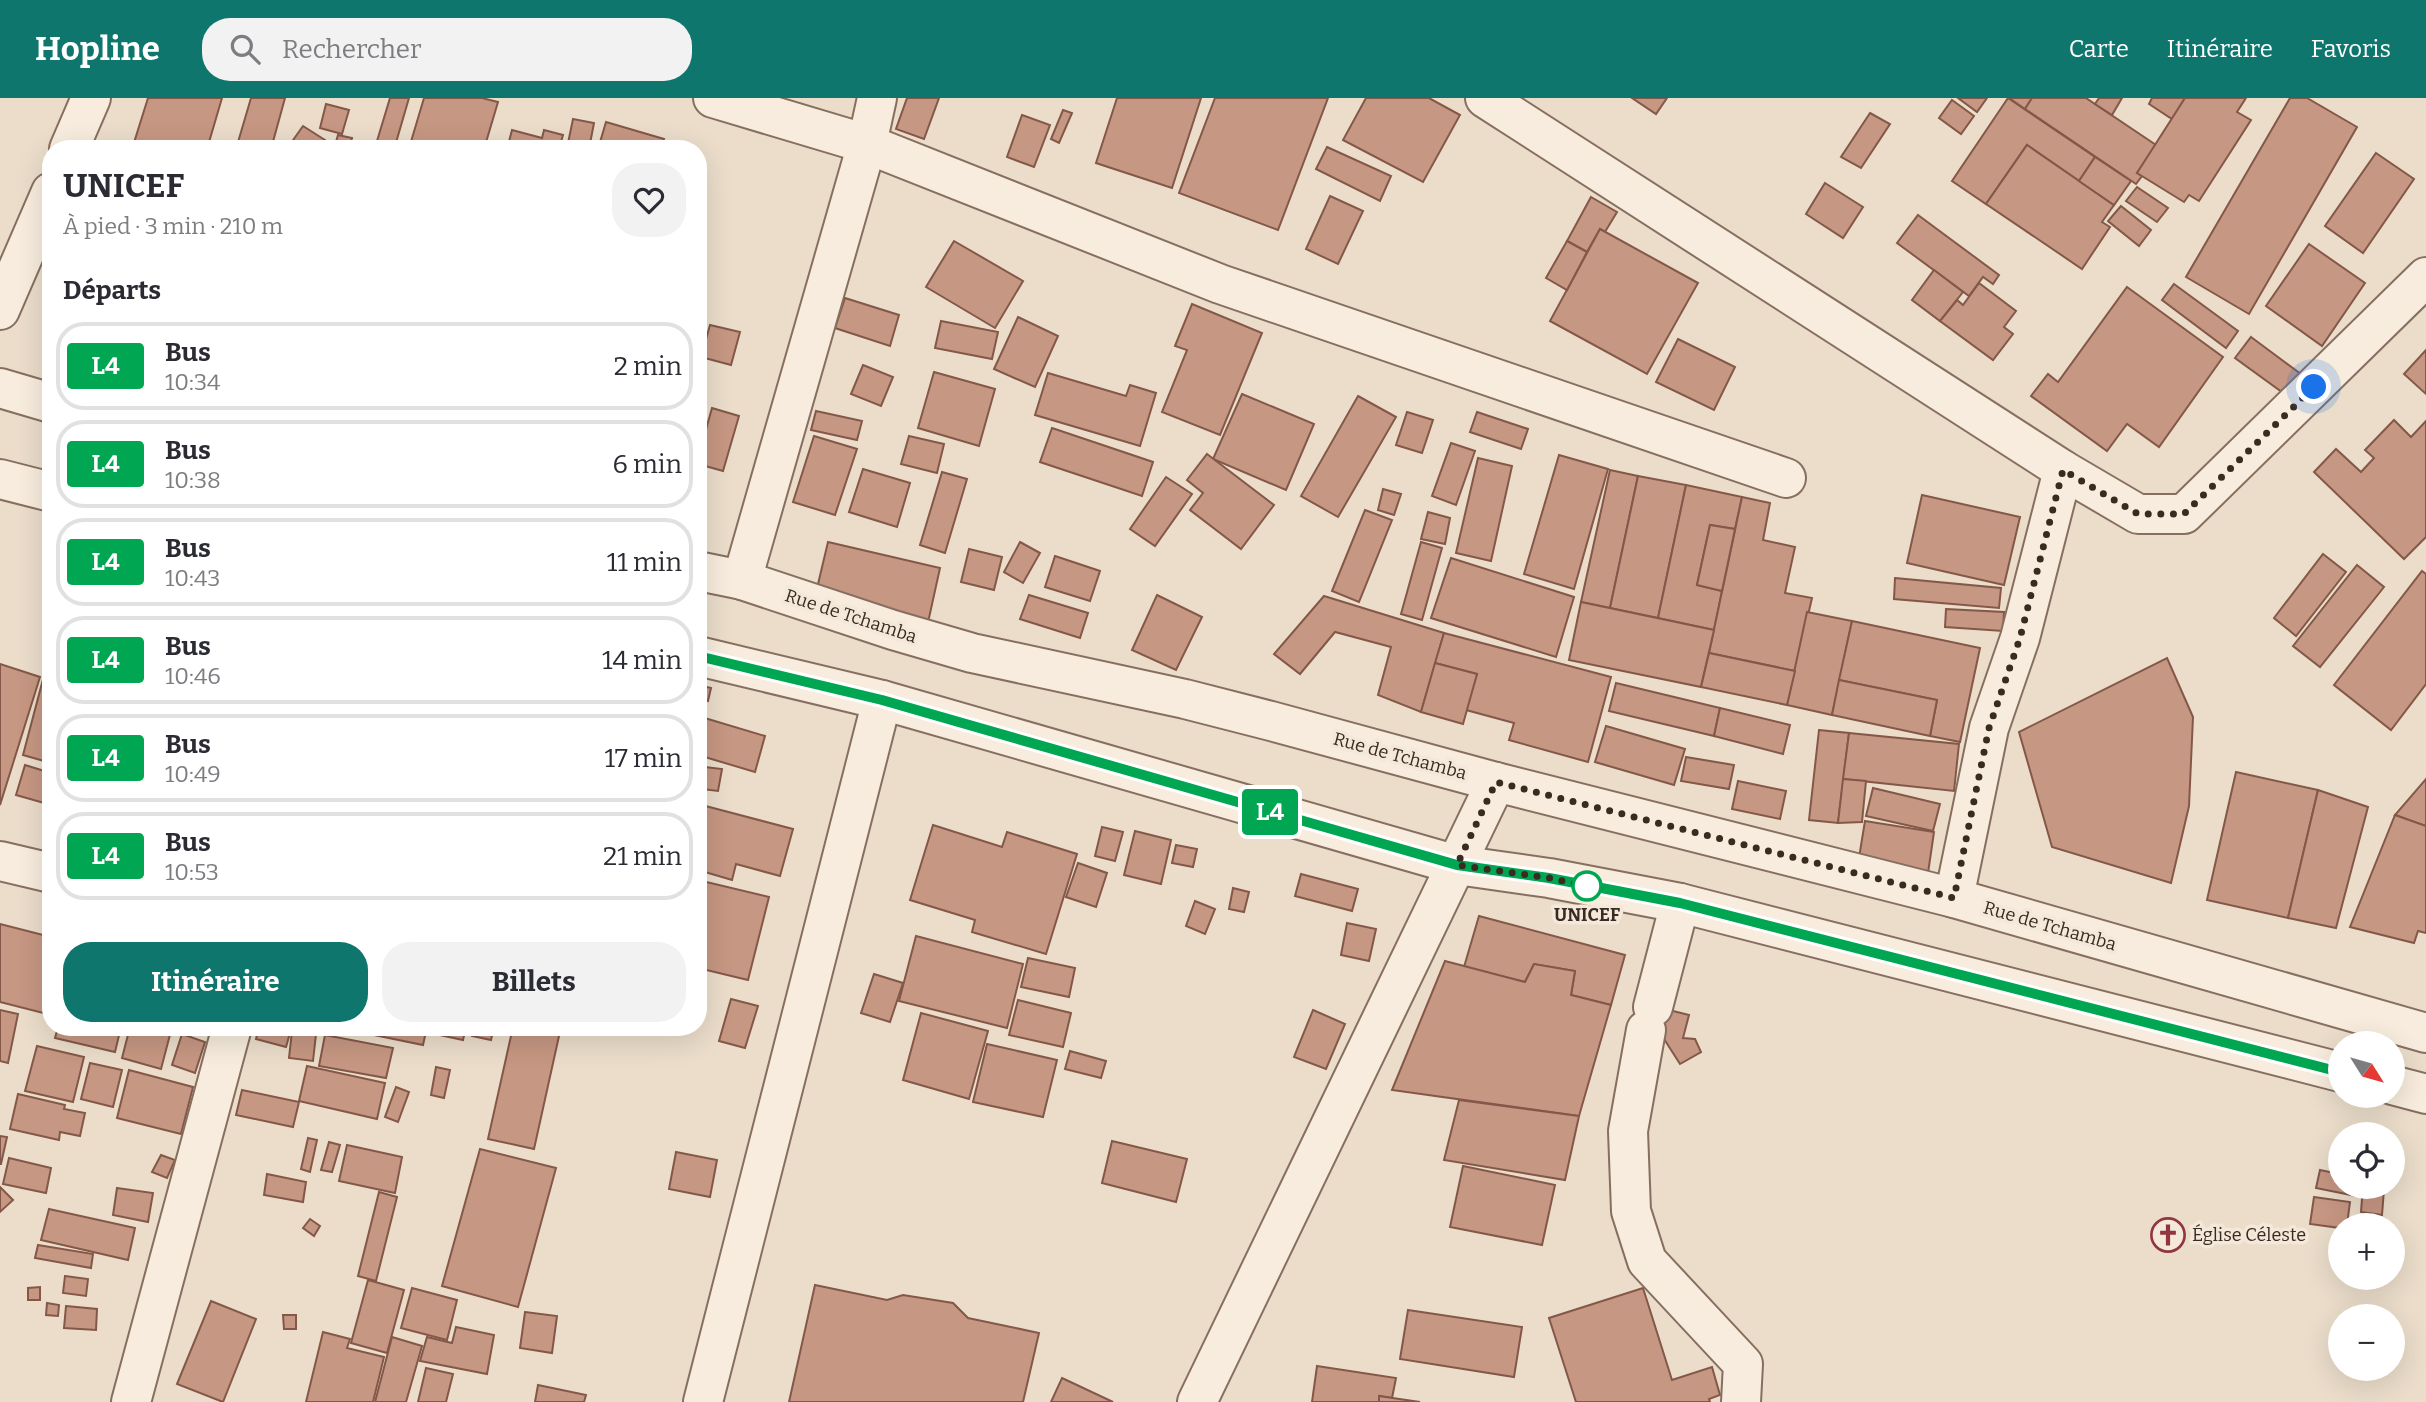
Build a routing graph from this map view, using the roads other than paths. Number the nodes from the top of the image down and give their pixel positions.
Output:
1 (91, 98) edge
2 (713, 98) edge
3 (877, 98) edge
4 (1485, 98) edge
5 (73, 140) edge
6 (867, 145) junction
7 (42, 212) edge
8 (2426, 277) edge
9 (0, 310) edge
10 (0, 388) edge
11 (42, 400) edge
12 (2063, 470) junction
13 (1786, 478) dead end
14 (0, 479) edge
15 (42, 490) edge
16 (707, 573) edge
17 (742, 580) junction
18 (707, 658) edge
19 (882, 700) junction
20 (1496, 782) junction
21 (0, 861) edge
22 (1457, 865) junction
23 (42, 871) edge
24 (1954, 898) junction
25 (1680, 903) junction
26 (2426, 1033) edge
27 (230, 1036) edge
28 (2328, 1069) edge
29 (2405, 1089) edge
30 (2426, 1094) edge
31 (131, 1402) edge
32 (703, 1402) edge
33 (1197, 1402) edge
34 (1741, 1402) edge

1 - 5 street
2 - 6 street
3 - 6 street
4 - 12 street
6 - 13 street
6 - 17 street
7 - 9 street
8 - 12 street
10 - 11 street
12 - 24 street
14 - 15 street
16 - 17 street, Rue de Tchamba
17 - 20 street, Rue de Tchamba
18 - 19 street
19 - 22 street
19 - 32 street
20 - 22 street
20 - 24 street, Rue de Tchamba
21 - 23 street
22 - 25 street
22 - 33 street
24 - 26 street, Rue de Tchamba
25 - 28 street
25 - 34 street
27 - 31 street
29 - 30 street

